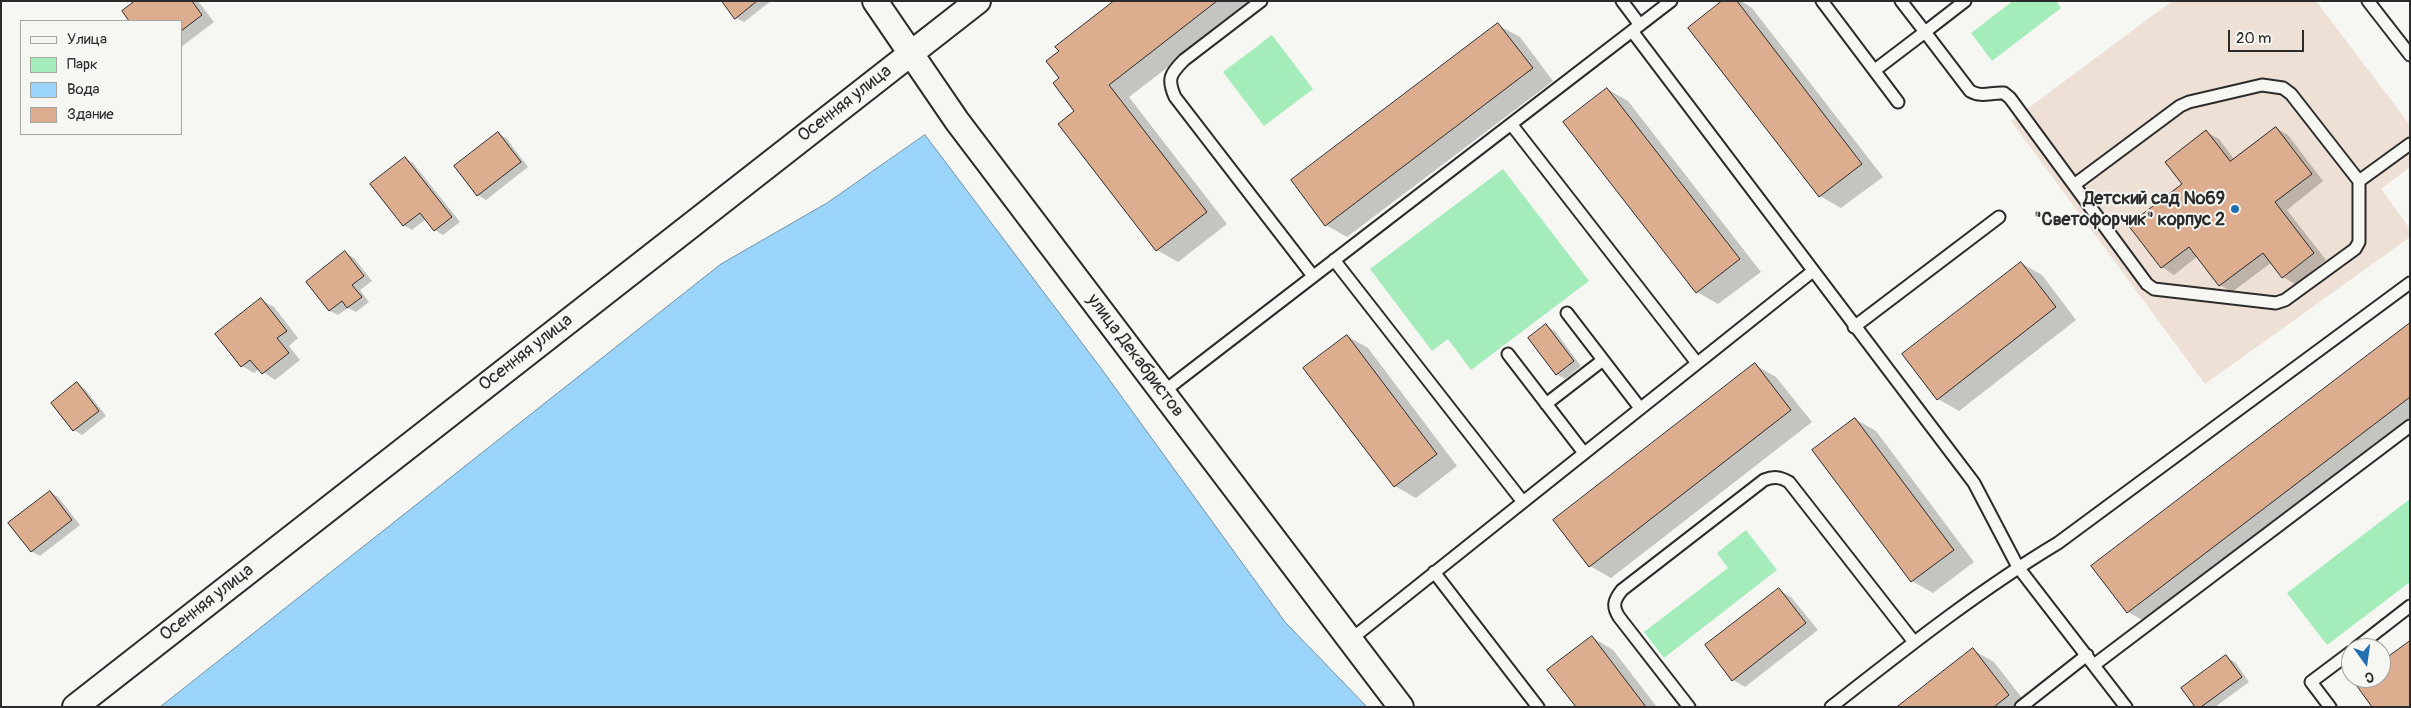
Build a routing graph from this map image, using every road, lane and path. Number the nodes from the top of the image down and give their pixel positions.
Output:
1 (875, 1) edge
2 (978, 1) edge
3 (1262, 1) edge
4 (1622, 1) edge
5 (1671, 1) edge
6 (1822, 1) edge
7 (1901, 1) edge
8 (1964, 1) edge
9 (2368, 1) edge
10 (1636, 28) junction
11 (1925, 32) junction
12 (910, 52) junction
13 (2410, 55) edge
14 (1875, 70) junction
15 (1898, 102) dead end
16 (1511, 124) junction
17 (2410, 144) edge
18 (2359, 181) junction
19 (2074, 185) junction
20 (1999, 217) dead end
21 (1334, 260) junction
22 (1813, 271) junction
23 (1313, 276) junction
24 (2410, 283) edge
25 (1567, 312) dead end
26 (1854, 327) junction
27 (1508, 354) dead end
28 (1603, 360) junction
29 (1697, 363) junction
30 (1163, 392) junction
31 (1546, 404) junction
32 (1640, 408) junction
33 (2410, 426) edge
34 (1584, 453) junction
35 (1524, 502) junction
36 (2018, 567) junction
37 (1434, 572) junction
38 (2410, 606) edge
39 (2369, 638) edge
40 (1350, 640) junction
41 (1914, 642) junction
42 (2087, 655) junction
43 (2341, 660) edge
44 (2094, 665) junction
45 (75, 707) edge
46 (1401, 707) edge
47 (1538, 707) edge
48 (1689, 707) edge
49 (1832, 707) edge
50 (2021, 707) edge
51 (2126, 707) edge
52 (2330, 707) edge

1 - 12 street, улица Декабристов
2 - 12 street, Осенняя улица
3 - 23 lane
4 - 10 lane
5 - 10 lane
6 - 14 lane
7 - 11 lane
8 - 11 lane
9 - 13 lane
10 - 16 lane
10 - 22 lane
11 - 14 lane
11 - 19 lane
12 - 30 street, улица Декабристов
12 - 45 street, Осенняя улица
14 - 15 lane
16 - 21 lane
16 - 29 lane
17 - 18 lane
18 - 19 lane
18 - 19 lane
20 - 26 lane
21 - 23 lane
21 - 35 lane
22 - 26 lane
22 - 29 lane
23 - 30 lane
24 - 36 lane
25 - 28 lane
26 - 36 lane
27 - 31 lane
28 - 31 lane
28 - 32 lane
29 - 32 lane
30 - 40 street, улица Декабристов
31 - 34 lane
32 - 34 lane
33 - 44 lane
34 - 35 lane
35 - 37 lane
36 - 41 lane
36 - 42 lane
37 - 40 lane
37 - 47 lane
38 - 39 lane
40 - 46 street, улица Декабристов
41 - 48 lane
41 - 49 lane
42 - 44 lane
42 - 50 lane
43 - 52 lane
44 - 51 lane

